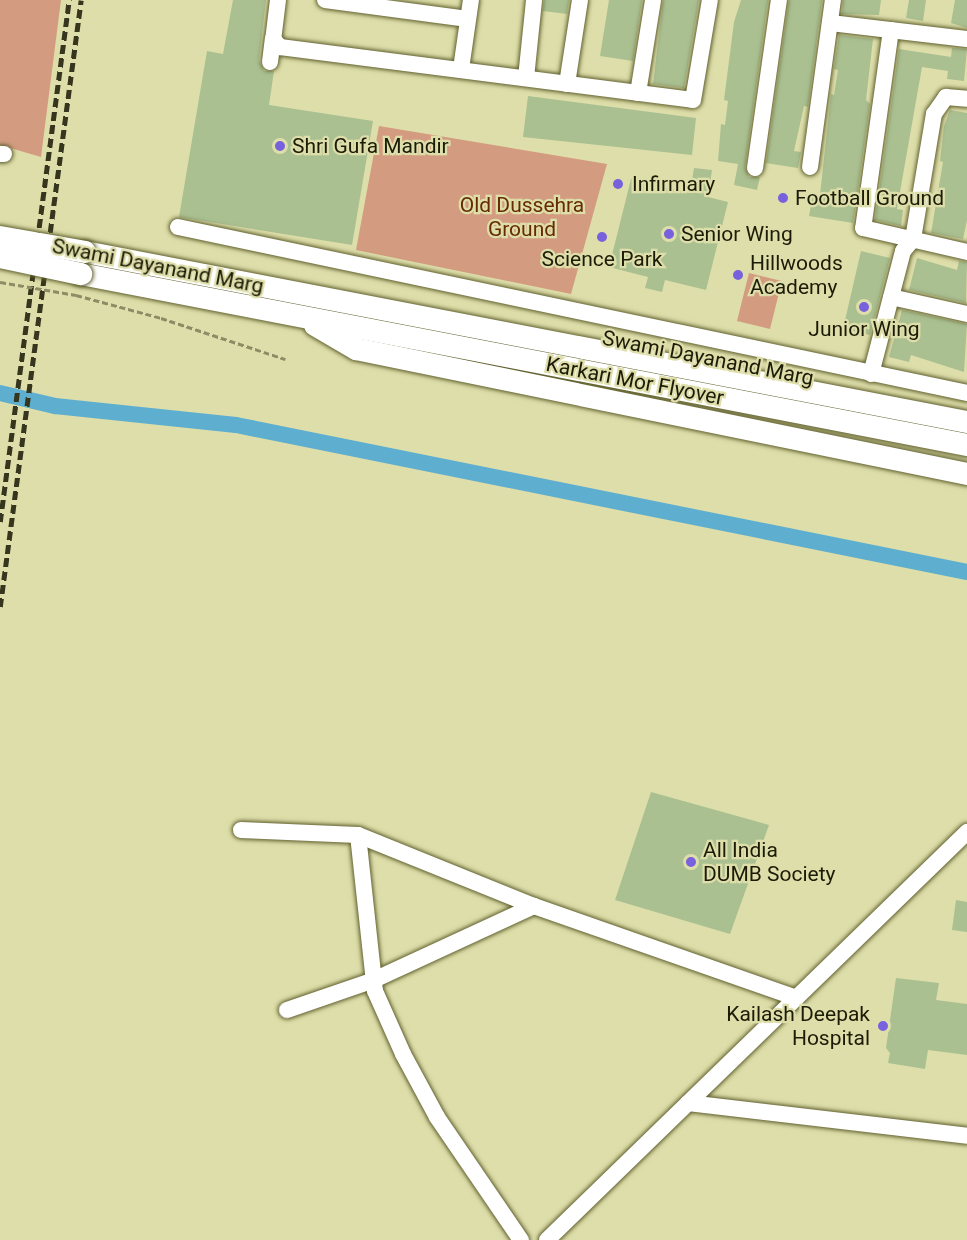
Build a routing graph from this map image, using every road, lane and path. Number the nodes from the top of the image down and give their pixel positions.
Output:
1 (278, 0) edge
2 (332, 0) edge
3 (471, 0) edge
4 (534, 0) edge
5 (580, 0) edge
6 (653, 0) edge
7 (710, 0) edge
8 (779, 0) edge
9 (833, 0) edge
10 (468, 20) junction
11 (830, 23) junction
12 (891, 30) junction
13 (273, 39) junction
14 (967, 39) edge
15 (270, 62) dead end
16 (461, 69) junction
17 (526, 78) junction
18 (567, 84) junction
19 (638, 93) junction
20 (967, 99) edge
21 (810, 167) dead end
22 (755, 168) dead end
23 (178, 227) dead end
24 (0, 237) edge
25 (913, 239) junction
26 (967, 252) edge
27 (0, 257) edge
28 (0, 282) edge
29 (78, 285) junction
30 (316, 296) junction
31 (891, 297) junction
32 (967, 314) edge
33 (303, 319) junction
34 (285, 359) dead end
35 (871, 374) junction
36 (967, 393) edge
37 (967, 407) edge
38 (967, 422) edge
39 (967, 445) edge
40 (967, 474) edge
41 (242, 830) dead end
42 (967, 832) edge
43 (358, 835) junction
44 (534, 906) junction
45 (374, 980) junction
46 (796, 998) junction
47 (287, 1010) dead end
48 (688, 1103) junction
49 (967, 1136) edge
50 (521, 1240) edge
51 (547, 1240) edge

1 - 13 street
2 - 10 street
3 - 10 street
4 - 17 street
5 - 18 street
6 - 19 street
7 - 19 street
8 - 22 street
9 - 11 street
10 - 16 street
11 - 12 street
11 - 21 street
12 - 14 street
12 - 25 street
13 - 15 street
13 - 16 street
16 - 17 street
17 - 18 street
18 - 19 street
20 - 25 street
23 - 35 street
24 - 30 main road, Swami Dayanand Marg, bridge
25 - 26 street
25 - 31 street
27 - 29 main road, Swami Dayanand Marg, bridge
28 - 29 path, bridge
29 - 33 main road, Swami Dayanand Marg
29 - 34 path
30 - 37 main road, Swami Dayanand Marg
30 - 38 main road, Karkari Mor Flyover
31 - 32 street
31 - 35 street
33 - 39 main road, Karkari Mor Flyover
33 - 40 main road
35 - 36 street
41 - 43 street
42 - 46 street
43 - 44 street
43 - 45 street
44 - 45 street
44 - 46 street
45 - 47 street
45 - 50 street
46 - 48 street
48 - 49 street
48 - 51 street

